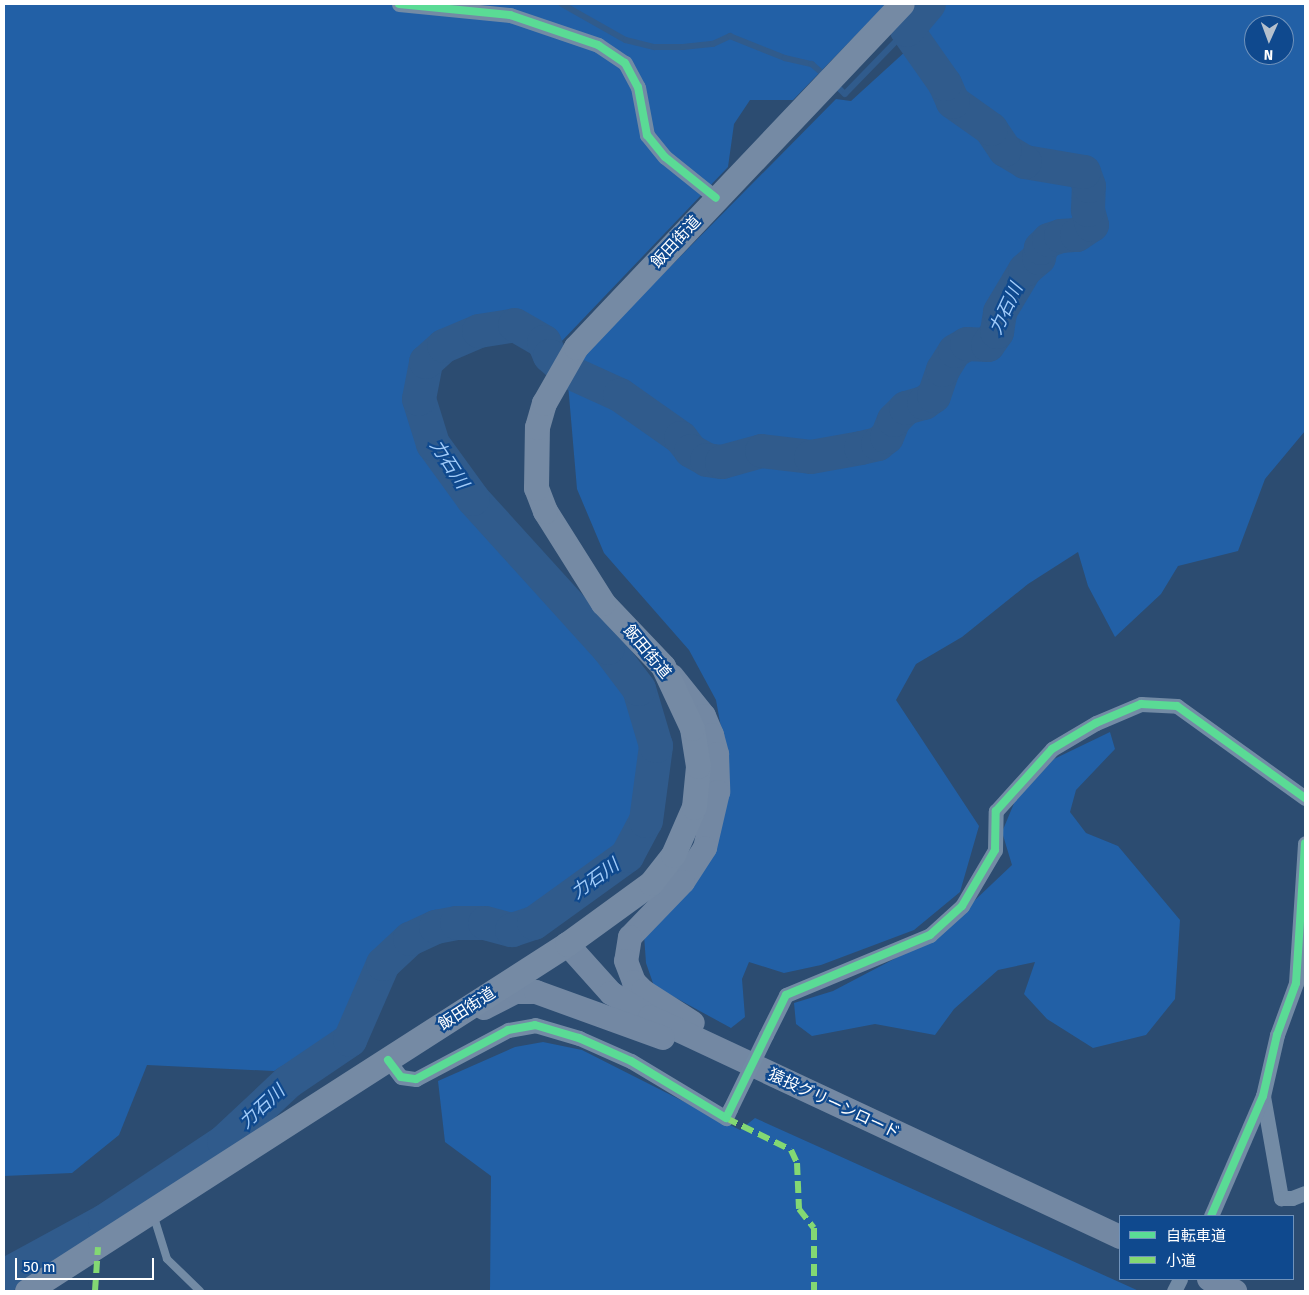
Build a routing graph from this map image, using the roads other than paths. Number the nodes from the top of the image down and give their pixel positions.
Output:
1 (399, 4) edge
2 (901, 4) edge
3 (716, 198) junction
4 (662, 666) junction
5 (1305, 798) edge
6 (1305, 843) edge
7 (567, 944) junction
8 (430, 1033) junction
9 (388, 1060) junction
10 (783, 1080) junction
11 (1263, 1096) junction
12 (1305, 1193) edge
13 (153, 1213) junction
14 (1211, 1215) edge
15 (1119, 1237) edge
16 (1211, 1280) edge
17 (27, 1291) edge
18 (200, 1291) edge
19 (1235, 1291) edge

1 - 3 street
2 - 3 highway, 飯田街道
3 - 4 highway, 飯田街道
4 - 7 highway, 飯田街道
4 - 10 main road
5 - 9 street, bridge
6 - 11 street
7 - 8 highway, 飯田街道
7 - 10 main road, 猿投グリーンロード
8 - 9 highway, 飯田街道
8 - 10 main road
9 - 13 highway, 飯田街道
10 - 15 main road, 猿投グリーンロード
11 - 12 street
11 - 14 street
13 - 17 highway, 飯田街道
13 - 18 lane
16 - 19 main road

